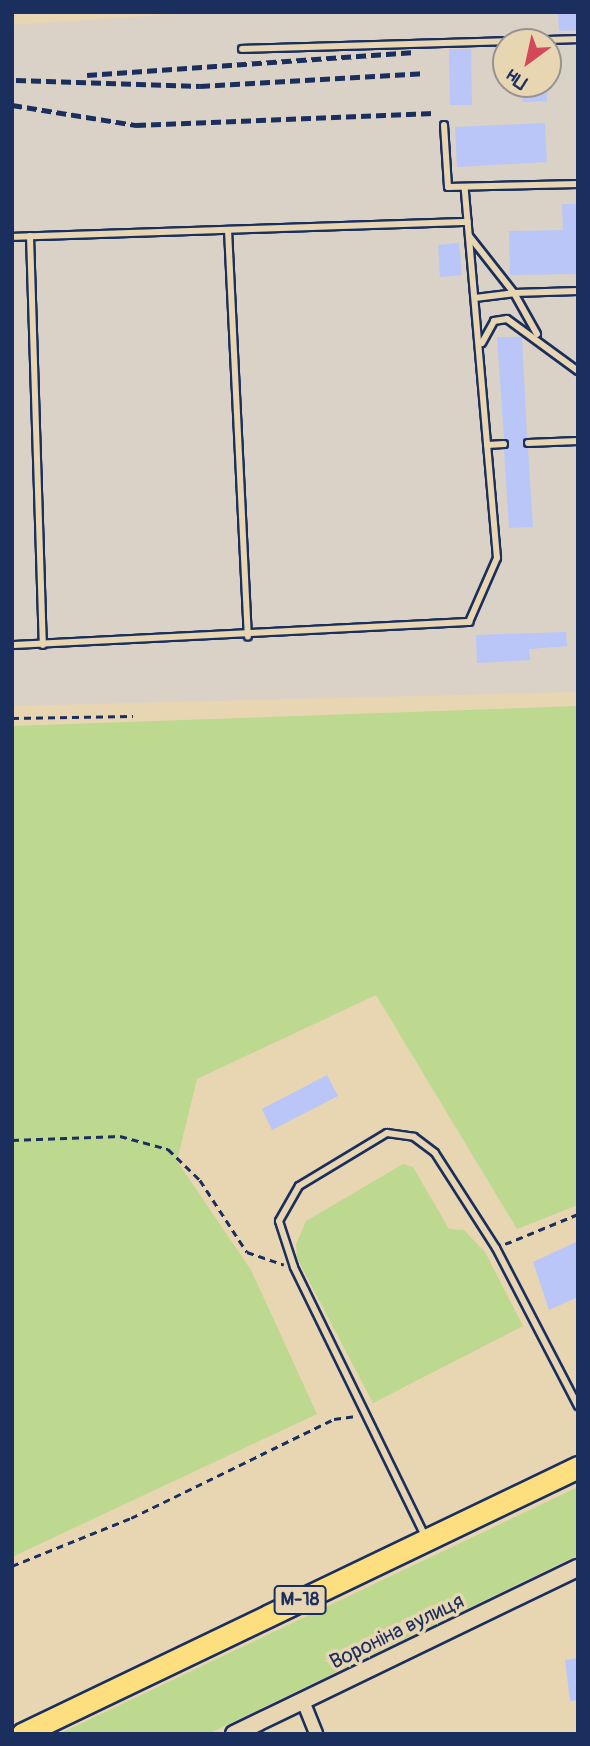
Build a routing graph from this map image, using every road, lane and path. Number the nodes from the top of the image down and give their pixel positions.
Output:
1 (578, 39) edge
2 (242, 49) dead end
3 (444, 125) dead end
4 (578, 184) edge
5 (465, 189) junction
6 (468, 222) junction
7 (228, 230) junction
8 (30, 236) junction
9 (469, 236) junction
10 (12, 237) edge
11 (578, 291) edge
12 (514, 293) junction
13 (475, 299) junction
14 (538, 336) junction
15 (480, 348) junction
16 (578, 371) edge
17 (578, 441) edge
18 (528, 443) dead end
19 (487, 444) junction
20 (504, 444) dead end
21 (248, 636) junction
22 (12, 645) edge
23 (43, 645) junction
24 (133, 716) dead end
25 (12, 718) edge
26 (12, 1140) edge
27 (578, 1214) edge
28 (496, 1248) junction
29 (294, 1267) junction
30 (578, 1406) edge
31 (366, 1415) junction
32 (578, 1466) edge
33 (426, 1539) junction
34 (12, 1566) edge
35 (578, 1568) edge
36 (303, 1701) junction
37 (22, 1734) edge
38 (234, 1734) edge
39 (316, 1734) edge

1 - 2 lane
3 - 5 lane
4 - 5 lane
5 - 6 lane
6 - 7 lane
6 - 9 lane
7 - 8 lane
7 - 21 lane
8 - 10 lane
8 - 23 lane
9 - 12 lane
9 - 13 lane
11 - 12 lane
12 - 13 lane
12 - 14 lane
13 - 15 lane
14 - 15 lane
14 - 16 lane
15 - 19 lane
17 - 18 lane
19 - 20 lane
19 - 21 lane
21 - 23 lane
22 - 23 lane
24 - 25 path
26 - 29 path
27 - 28 path
28 - 29 lane
28 - 30 lane
29 - 31 lane
31 - 33 lane
31 - 34 path
32 - 33 highway, М-18
33 - 37 highway, М-18
35 - 36 street, Вороніна вулиця
36 - 38 street, Вороніна вулиця
36 - 39 street

